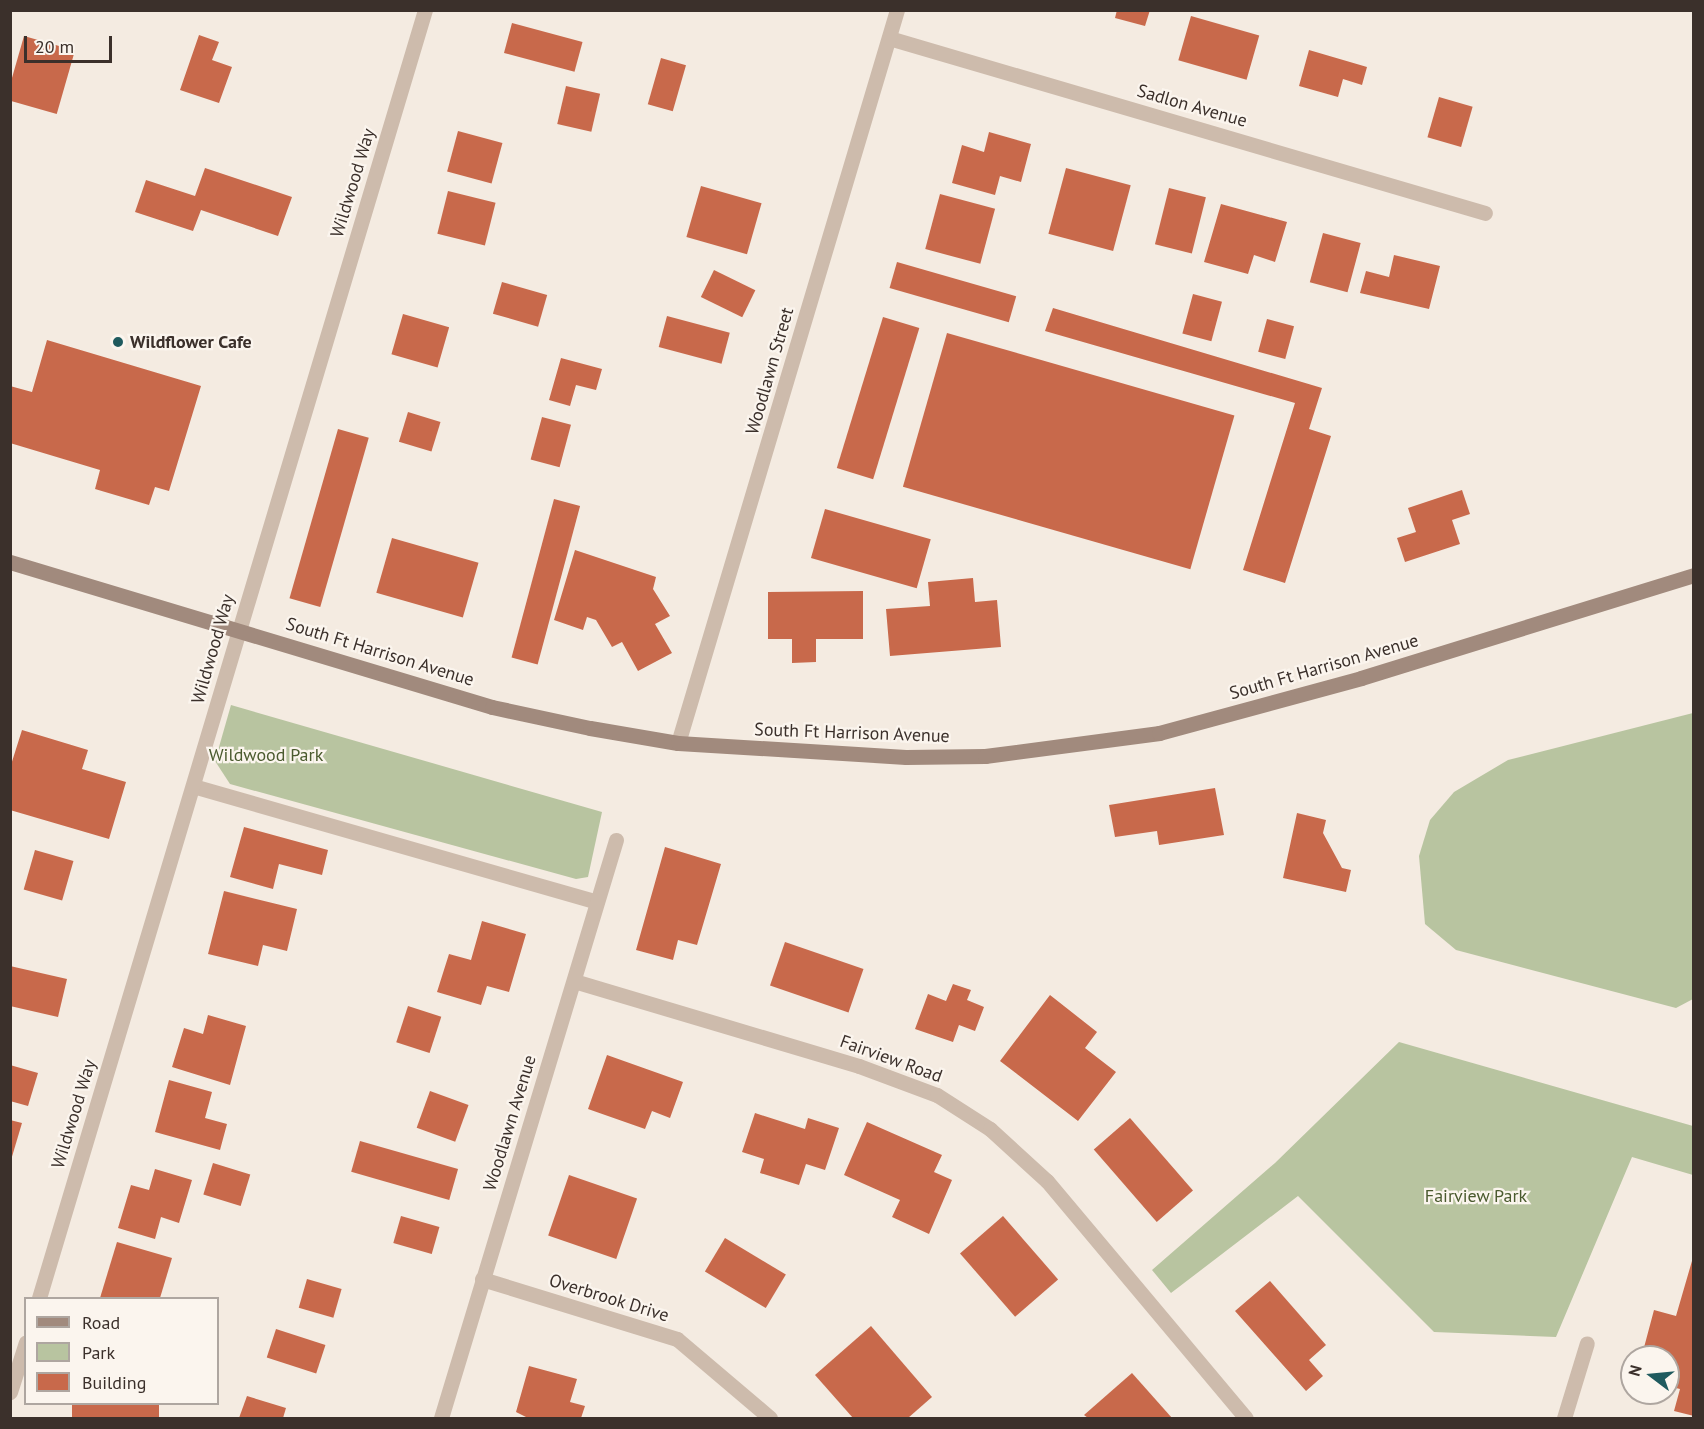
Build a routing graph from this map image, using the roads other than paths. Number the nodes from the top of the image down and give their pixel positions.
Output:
1 (425, 10) edge
2 (897, 10) edge
3 (889, 38) junction
4 (1485, 213) dead end
5 (10, 562) edge
6 (1694, 575) edge
7 (238, 630) junction
8 (678, 743) junction
9 (193, 786) junction
10 (616, 840) dead end
11 (597, 902) junction
12 (574, 981) junction
13 (482, 1280) junction
14 (40, 1297) edge
15 (1587, 1343) dead end
16 (24, 1348) edge
17 (10, 1392) edge
18 (441, 1419) edge
19 (770, 1419) edge
20 (1246, 1419) edge
21 (1564, 1419) edge

1 - 7 street, Wildwood Way
2 - 3 street, Woodlawn Street
3 - 4 street, Sadlon Avenue
3 - 8 street, Woodlawn Street
5 - 7 main road, South Ft Harrison Avenue
6 - 8 main road, South Ft Harrison Avenue
7 - 8 main road, South Ft Harrison Avenue
7 - 9 street, Wildwood Way
9 - 11 street
9 - 14 street, Wildwood Way
10 - 11 street, Woodlawn Avenue
11 - 12 street, Woodlawn Avenue
12 - 13 street, Woodlawn Avenue
12 - 20 street, Fairview Road
13 - 18 street, Woodlawn Avenue
13 - 19 street, Overbrook Drive
15 - 21 street
16 - 17 street

